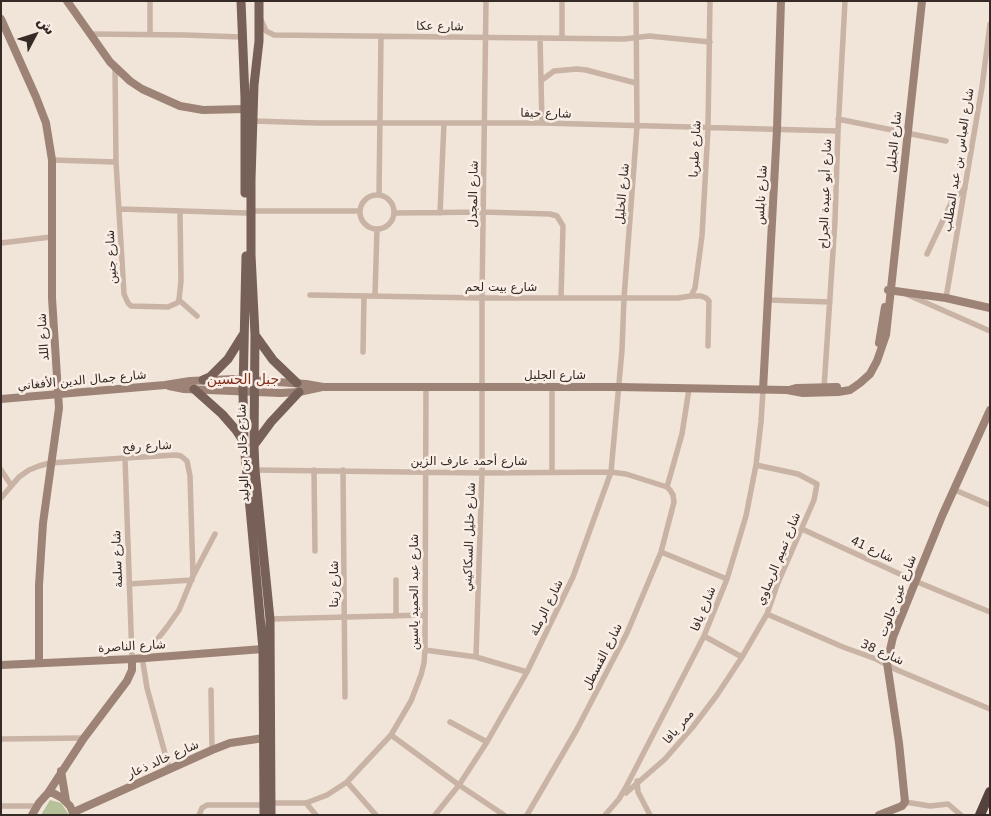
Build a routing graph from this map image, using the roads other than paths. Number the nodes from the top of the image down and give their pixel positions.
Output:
1 (67, 1) edge
2 (150, 1) edge
3 (241, 1) edge
4 (259, 1) edge
5 (486, 1) edge
6 (562, 1) edge
7 (636, 1) edge
8 (710, 1) edge
9 (781, 1) edge
10 (845, 1) edge
11 (922, 1) edge
12 (259, 13) junction
13 (1, 19) edge
14 (990, 24) edge
15 (90, 34) junction
16 (150, 34) junction
17 (381, 36) junction
18 (487, 37) junction
19 (241, 38) junction
20 (540, 38) junction
21 (562, 38) junction
22 (635, 38) junction
23 (259, 41) junction
24 (710, 42) junction
25 (115, 67) junction
26 (542, 80) junction
27 (636, 84) junction
28 (245, 109) junction
29 (838, 119) junction
30 (253, 121) junction
31 (380, 123) junction
32 (444, 123) junction
33 (485, 123) junction
34 (542, 124) junction
35 (637, 126) junction
36 (708, 128) junction
37 (777, 129) junction
38 (838, 131) junction
39 (907, 132) junction
40 (946, 141) dead end
41 (52, 160) junction
42 (116, 162) junction
43 (965, 188) junction
44 (379, 195) junction
45 (120, 209) junction
46 (360, 211) junction
47 (180, 212) junction
48 (249, 212) junction
49 (394, 212) junction
50 (483, 212) junction
51 (440, 213) junction
52 (377, 229) junction
53 (51, 237) junction
54 (1, 243) edge
55 (927, 254) dead end
56 (892, 290) junction
57 (310, 295) dead end
58 (364, 296) junction
59 (375, 296) junction
60 (691, 296) junction
61 (482, 298) junction
62 (561, 298) junction
63 (624, 298) junction
64 (946, 298) junction
65 (179, 300) junction
66 (768, 300) junction
67 (830, 302) junction
68 (988, 309) edge
69 (196, 316) dead end
70 (990, 331) edge
71 (244, 332) junction
72 (255, 335) junction
73 (708, 346) dead end
74 (363, 352) dead end
75 (203, 380) junction
76 (244, 380) junction
77 (255, 381) junction
78 (165, 385) junction
79 (426, 387) junction
80 (483, 387) junction
81 (618, 387) junction
82 (298, 388) junction
83 (552, 388) junction
84 (824, 388) junction
85 (194, 389) junction
86 (689, 389) junction
87 (763, 390) junction
88 (787, 390) junction
89 (243, 391) junction
90 (255, 392) junction
91 (59, 394) junction
92 (1, 399) edge
93 (990, 410) edge
94 (249, 444) junction
95 (125, 458) junction
96 (50, 464) junction
97 (756, 465) junction
98 (1, 470) edge
99 (255, 470) junction
100 (314, 470) junction
101 (343, 470) junction
102 (427, 472) junction
103 (552, 472) junction
104 (611, 472) junction
105 (482, 473) junction
106 (12, 485) junction
107 (667, 487) junction
108 (955, 490) junction
109 (1, 498) edge
110 (990, 505) edge
111 (802, 529) junction
112 (215, 534) dead end
113 (315, 551) dead end
114 (661, 552) junction
115 (192, 578) junction
116 (727, 578) junction
117 (396, 580) dead end
118 (915, 581) junction
119 (130, 584) junction
120 (990, 612) edge
121 (767, 614) junction
122 (425, 615) junction
123 (396, 616) junction
124 (344, 617) junction
125 (270, 619) junction
126 (704, 636) junction
127 (263, 649) junction
128 (426, 650) junction
129 (742, 657) junction
130 (144, 658) junction
131 (476, 658) junction
132 (132, 659) junction
133 (39, 662) junction
134 (1, 665) edge
135 (887, 665) junction
136 (527, 672) junction
137 (211, 690) dead end
138 (345, 697) dead end
139 (990, 709) edge
140 (450, 722) dead end
141 (391, 735) junction
142 (84, 738) junction
143 (264, 738) junction
144 (1, 739) edge
145 (487, 742) junction
146 (212, 750) junction
147 (169, 768) junction
148 (61, 771) junction
149 (634, 772) junction
150 (347, 782) junction
151 (638, 782) junction
152 (459, 785) junction
153 (990, 792) edge
154 (48, 793) junction
155 (619, 799) junction
156 (66, 802) junction
157 (905, 802) junction
158 (306, 803) junction
159 (1, 806) edge
160 (37, 806) junction
161 (990, 807) edge
162 (267, 808) edge
163 (74, 813) edge
164 (32, 815) edge
165 (199, 815) edge
166 (271, 815) edge
167 (316, 815) edge
168 (376, 815) edge
169 (435, 815) edge
170 (504, 815) edge
171 (527, 815) edge
172 (605, 815) edge
173 (650, 815) edge
174 (879, 815) edge
175 (962, 815) edge
176 (980, 815) edge
177 (986, 815) edge

1 - 15 street
2 - 16 street
3 - 19 main road, شارع خالد بن الوليد
4 - 12 main road, شارع خالد بن الوليد
5 - 18 street, شارع المجدل
6 - 21 street
7 - 22 street, شارع الخليل
8 - 24 street, شارع طبريا
9 - 37 street, شارع نابلس
10 - 29 street, شارع أبو عبيدة الجراح
11 - 39 street, شارع الجليل
12 - 17 street, شارع عكا
12 - 23 main road, شارع خالد بن الوليد
13 - 41 street, شارع اللد
14 - 43 street, شارع العباس بن عبد المطلب
15 - 16 street
15 - 25 street
16 - 19 street
17 - 18 street, شارع عكا
17 - 31 street
18 - 20 street, شارع عكا
18 - 33 street, شارع المجدل
19 - 23 main road
19 - 28 main road, شارع خالد بن الوليد
20 - 21 street, شارع عكا
20 - 26 street
21 - 22 street, شارع عكا
22 - 24 street, شارع عكا
22 - 27 street, شارع الخليل
23 - 30 main road, شارع خالد بن الوليد
24 - 36 street, شارع طبريا
25 - 28 street
25 - 42 street, شارع جنين
26 - 27 street
26 - 34 street
27 - 35 street, شارع الخليل
28 - 48 main road, شارع خالد بن الوليد
29 - 38 street, شارع أبو عبيدة الجراح
29 - 39 street
30 - 31 street, شارع حيفا
30 - 48 main road, شارع خالد بن الوليد
31 - 32 street, شارع حيفا
31 - 44 street
32 - 33 street, شارع حيفا
32 - 51 street
33 - 34 street, شارع حيفا
33 - 50 street, شارع المجدل
34 - 35 street, شارع حيفا
35 - 36 street, شارع حيفا
35 - 63 street, شارع الخليل
36 - 37 street, شارع حيفا
36 - 60 street, شارع طبريا
37 - 38 street, شارع حيفا
37 - 66 street, شارع نابلس
38 - 67 street, شارع أبو عبيدة الجراح
39 - 40 street
39 - 56 street, شارع الجليل
41 - 42 street
41 - 53 street, شارع اللد
42 - 45 street, شارع جنين
43 - 55 street
43 - 64 street, شارع العباس بن عبد المطلب
44 - 46 street
44 - 49 street
45 - 47 street
45 - 65 street, شارع جنين
46 - 48 street
46 - 52 street
47 - 48 street
47 - 65 street
48 - 71 main road, شارع خالد بن الوليد
48 - 72 main road, شارع خالد بن الوليد
49 - 51 street
49 - 52 street
50 - 51 street
50 - 61 street, شارع المجدل
50 - 62 street
52 - 59 street
53 - 54 street
53 - 91 street, شارع اللد
56 - 64 street
56 - 70 street
56 - 84 street, شارع الجليل
56 - 88 street, شارع الجليل
57 - 58 street, شارع بيت لحم
58 - 59 street, شارع بيت لحم
58 - 74 street
59 - 61 street, شارع بيت لحم
60 - 63 street, شارع بيت لحم
60 - 73 street
61 - 62 street, شارع بيت لحم
61 - 80 street, شارع المجدل
62 - 63 street, شارع بيت لحم
63 - 81 street, شارع الخليل
64 - 68 street
65 - 69 street
66 - 67 street
66 - 87 street, شارع نابلس
67 - 84 street, شارع أبو عبيدة الجراح
71 - 75 main road
71 - 76 main road, شارع خالد بن الوليد
72 - 77 main road, شارع خالد بن الوليد
72 - 82 main road
75 - 76 street, شارع جمال الدين الأفغاني
75 - 78 street, شارع جمال الدين الأفغاني
76 - 77 street, شارع جمال الدين الأفغاني
76 - 89 main road, شارع خالد بن الوليد
77 - 82 street, شارع الجليل
77 - 90 main road, شارع خالد بن الوليد
78 - 85 street, شارع جمال الدين الأفغاني
78 - 91 street, شارع جمال الدين الأفغاني
79 - 80 street, شارع الجليل
79 - 82 street, شارع الجليل
79 - 102 street, شارع عبد الحميد ياسين
80 - 83 street, شارع الجليل
80 - 105 street, شارع خليل السكاكيني
81 - 83 street, شارع الجليل
81 - 86 street, شارع الجليل
81 - 104 street, شارع الرملة
82 - 90 street, شارع الجليل
82 - 94 main road
83 - 103 street
84 - 88 street, شارع الجليل
85 - 89 street, شارع جمال الدين الأفغاني
85 - 94 main road
86 - 87 street, شارع الجليل
86 - 107 street
87 - 88 street, شارع الجليل
87 - 97 street, شارع يافا
89 - 90 street, شارع جمال الدين الأفغاني
89 - 94 main road, شارع خالد بن الوليد
90 - 94 main road, شارع خالد بن الوليد
91 - 92 street, شارع جمال الدين الأفغاني
91 - 96 street, شارع اللد
93 - 108 street, شارع عين جالوت
94 - 99 main road, شارع خالد بن الوليد
94 - 127 main road, شارع خالد بن الوليد
95 - 96 street, شارع رفح
95 - 115 street, شارع رفح
95 - 119 street, شارع سلمة
96 - 106 street, شارع رفح
96 - 133 street, شارع اللد
97 - 111 street, شارع تميم الريماوي
97 - 116 street, شارع يافا
98 - 106 street
99 - 100 street, شارع أحمد عارف الزين
99 - 125 main road, شارع خالد بن الوليد
100 - 101 street, شارع أحمد عارف الزين
100 - 113 street
101 - 102 street, شارع أحمد عارف الزين
101 - 124 street, شارع زيتا
102 - 105 street, شارع أحمد عارف الزين
102 - 122 street, شارع عبد الحميد ياسين
103 - 104 street, شارع أحمد عارف الزين
103 - 105 street, شارع أحمد عارف الزين
104 - 107 street, شارع أحمد عارف الزين
104 - 136 street, شارع الرملة
105 - 131 street, شارع خليل السكاكيني
106 - 109 street, شارع رفح
107 - 114 street, شارع القسطل
108 - 110 street
108 - 118 street, شارع عين جالوت
111 - 118 street, شارع 41
111 - 121 street, شارع تميم الريماوي
112 - 115 street
114 - 116 street
114 - 171 street, شارع القسطل
115 - 119 street
115 - 130 street
116 - 126 street, شارع يافا
117 - 123 street
118 - 120 street, شارع 41
118 - 135 street, شارع عين جالوت
119 - 132 street, شارع سلمة
121 - 129 street, شارع تميم الريماوي
121 - 135 street, شارع 38
122 - 123 street
122 - 128 street, شارع عبد الحميد ياسين
123 - 124 street
124 - 125 street
124 - 138 street, شارع زيتا
125 - 162 main road, شارع خالد بن الوليد
126 - 129 street
126 - 149 street, شارع يافا
127 - 130 street, شارع الناصرة
127 - 143 main road, شارع خالد بن الوليد
128 - 131 street
128 - 141 street, شارع عبد الحميد ياسين
129 - 151 street, ممر يافا
130 - 132 street, شارع الناصرة
130 - 147 street
131 - 136 street
132 - 133 street, شارع الناصرة
132 - 142 street
133 - 134 street, شارع الناصرة
135 - 139 street, شارع 38
135 - 157 street, شارع عين جالوت
136 - 145 street, شارع الرملة
137 - 146 street
140 - 145 street
141 - 150 street, شارع عبد الحميد ياسين
141 - 152 street
142 - 144 street
142 - 148 street
143 - 146 street, شارع خالد ذعار
143 - 162 main road, شارع خالد بن الوليد
145 - 152 street, شارع الرملة
146 - 147 street, شارع خالد ذعار
147 - 163 street, شارع خالد ذعار
148 - 154 street
148 - 156 street
149 - 151 street
149 - 155 street, شارع يافا
150 - 158 street, شارع عبد الحميد ياسين
150 - 168 street
151 - 155 street, ممر يافا
151 - 173 street
152 - 169 street, شارع الرملة
152 - 170 street
153 - 176 highway
154 - 156 street
154 - 160 street
155 - 172 street, شارع يافا
156 - 163 street
157 - 174 street
157 - 175 street
158 - 162 street, شارع عبد الحميد ياسين
158 - 167 street
159 - 160 street
160 - 164 street
161 - 177 highway
162 - 165 street, شارع عبد الحميد ياسين
162 - 166 main road, شارع خالد بن الوليد

